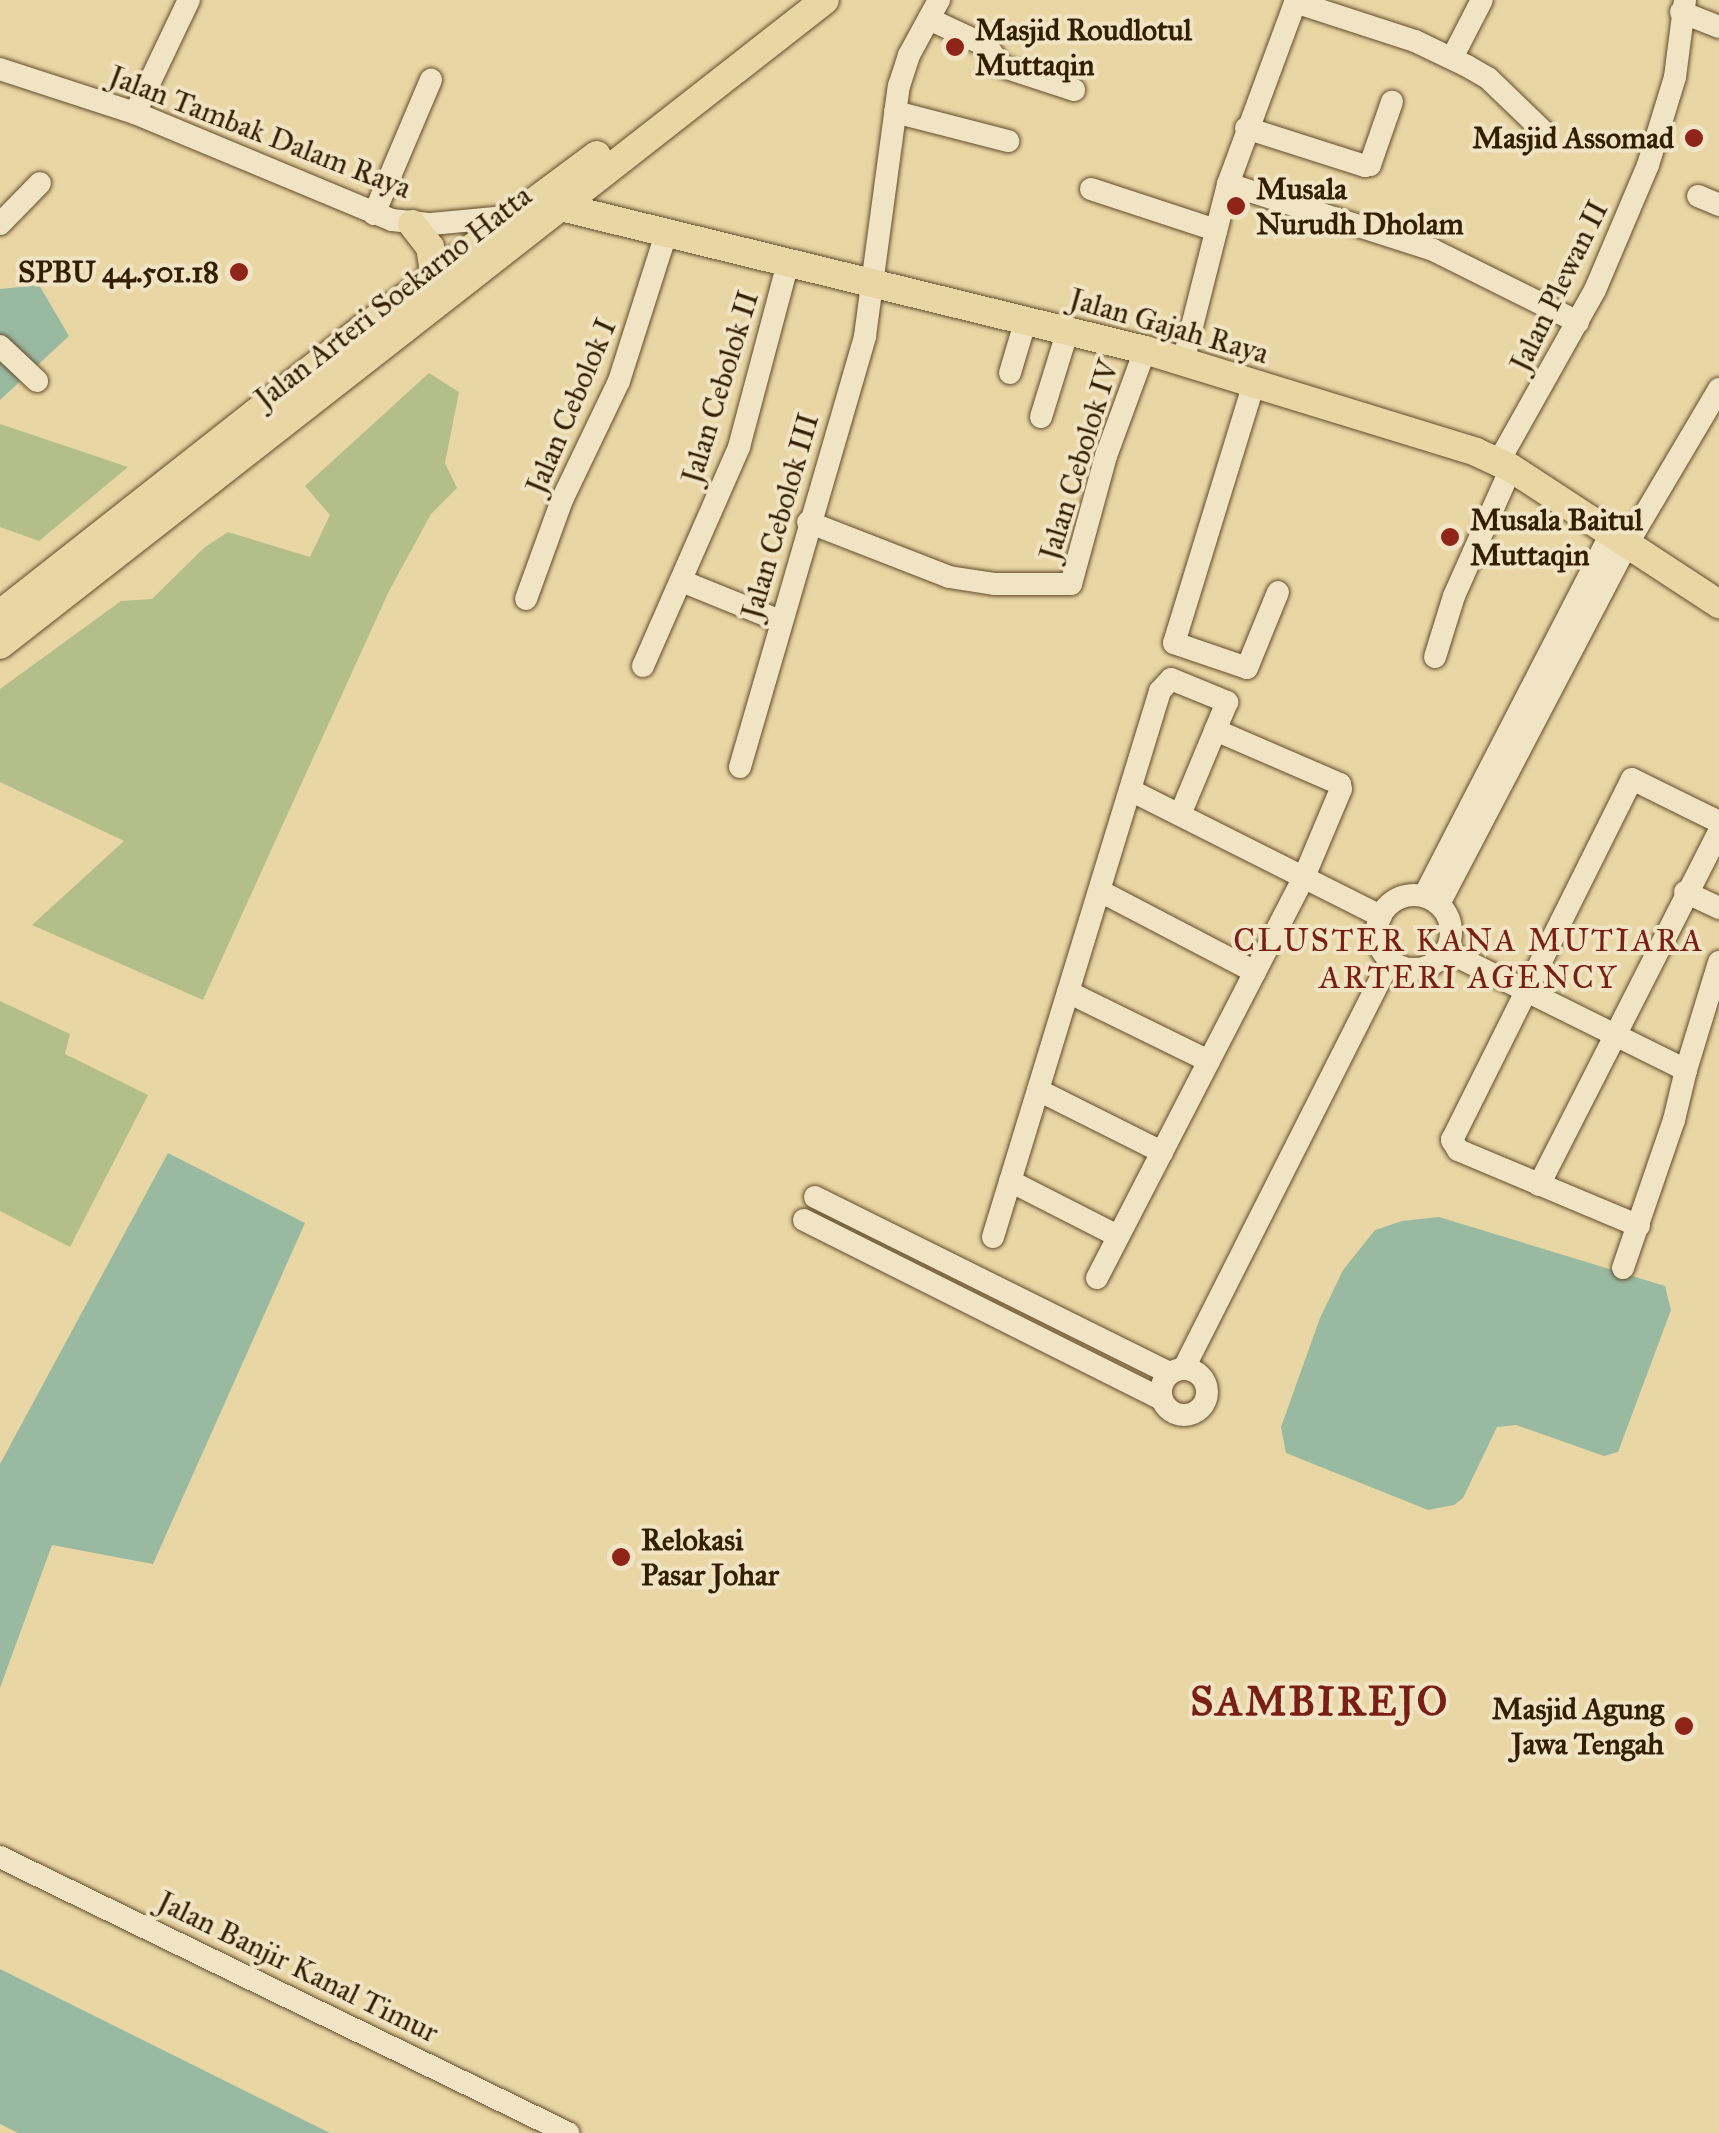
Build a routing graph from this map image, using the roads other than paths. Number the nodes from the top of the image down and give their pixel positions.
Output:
1 (189, 0) edge
2 (795, 0) edge
3 (826, 0) edge
4 (1482, 0) edge
5 (1295, 1) edge
6 (1683, 6) edge
7 (934, 9) edge
8 (1719, 27) edge
9 (1452, 58) junction
10 (0, 69) edge
11 (431, 80) dead end
12 (1074, 90) dead end
13 (1392, 102) dead end
14 (895, 112) junction
15 (135, 113) junction
16 (1246, 128) junction
17 (1544, 132) dead end
18 (1008, 141) dead end
19 (40, 183) dead end
20 (1228, 184) junction
21 (1091, 189) dead end
22 (561, 207) junction
23 (374, 214) junction
24 (518, 216) junction
25 (0, 224) edge
26 (412, 224) junction
27 (1216, 230) junction
28 (666, 234) junction
29 (788, 263) junction
30 (435, 277) junction
31 (872, 282) junction
32 (1026, 320) junction
33 (1578, 322) junction
34 (1068, 330) junction
35 (0, 346) edge
36 (1144, 350) junction
37 (1182, 362) junction
38 (1010, 373) dead end
39 (38, 382) dead end
40 (1254, 384) junction
41 (1719, 389) edge
42 (1041, 417) dead end
43 (1505, 465) junction
44 (808, 522) junction
45 (1620, 537) junction
46 (684, 582) junction
47 (1278, 592) dead end
48 (526, 598) dead end
49 (1719, 604) edge
50 (0, 614) edge
51 (780, 621) junction
52 (0, 645) edge
53 (1435, 657) dead end
54 (644, 666) dead end
55 (1215, 730) junction
56 (740, 767) dead end
57 (1130, 790) junction
58 (1180, 815) junction
59 (1719, 822) edge
60 (1719, 832) edge
61 (1304, 877) junction
62 (1100, 891) junction
63 (1685, 892) junction
64 (1432, 900) junction
65 (1719, 908) edge
66 (1381, 916) junction
67 (1446, 951) junction
68 (1390, 960) junction
69 (1719, 962) edge
70 (1255, 972) junction
71 (1068, 992) junction
72 (1528, 992) junction
73 (1612, 1036) junction
74 (1209, 1061) junction
75 (1686, 1070) junction
76 (1038, 1090) junction
77 (1162, 1152) junction
78 (1010, 1181) junction
79 (1539, 1185) junction
80 (815, 1197) dead end
81 (804, 1220) dead end
82 (1639, 1226) junction
83 (1118, 1236) junction
84 (993, 1237) dead end
85 (1622, 1268) dead end
86 (1097, 1278) dead end
87 (1177, 1371) junction
88 (1162, 1400) junction
89 (0, 1857) edge
90 (568, 2133) edge

1 - 15 street
2 - 24 main road, Jalan Arteri Soekarno Hatta
3 - 22 main road, Jalan Arteri Soekarno Hatta
4 - 9 street
5 - 9 street
5 - 16 street
6 - 8 street, Jalan Plewan II
6 - 33 street, Jalan Plewan II
7 - 12 street
7 - 14 street, Jalan Cebolok III
9 - 17 street
10 - 15 street, Jalan Tambak Dalam Raya
11 - 23 street
13 - 16 street
14 - 18 street
14 - 31 street, Jalan Cebolok III
15 - 23 street, Jalan Tambak Dalam Raya
16 - 20 street
19 - 25 street
20 - 27 street
20 - 33 street
21 - 27 street
22 - 24 street, Jalan Tambak Dalam Raya
22 - 28 main road, Jalan Gajah Raya
22 - 52 main road, Jalan Arteri Soekarno Hatta
23 - 26 street, Jalan Tambak Dalam Raya
24 - 26 street, Jalan Tambak Dalam Raya
24 - 30 main road, Jalan Arteri Soekarno Hatta
26 - 30 main road
27 - 37 street
28 - 29 main road, Jalan Gajah Raya
28 - 48 street, Jalan Cebolok I
29 - 31 main road, Jalan Gajah Raya
29 - 46 street, Jalan Cebolok II
30 - 50 main road, Jalan Arteri Soekarno Hatta
31 - 32 main road, Jalan Gajah Raya
31 - 44 street, Jalan Cebolok III
32 - 34 main road, Jalan Gajah Raya
32 - 38 street
33 - 43 street, Jalan Plewan II
34 - 36 main road, Jalan Gajah Raya
34 - 42 street
35 - 39 street
36 - 37 main road, Jalan Gajah Raya
36 - 44 street, Jalan Cebolok IV
37 - 40 main road, Jalan Gajah Raya
40 - 43 main road, Jalan Gajah Raya
40 - 47 street
41 - 45 street
43 - 45 main road, Jalan Gajah Raya
43 - 53 street, Jalan Plewan II
44 - 51 street, Jalan Cebolok III
45 - 49 main road, Jalan Gajah Raya
45 - 64 street
46 - 51 street
46 - 54 street, Jalan Cebolok II
51 - 56 street, Jalan Cebolok III
55 - 57 street
55 - 58 street
55 - 61 street
57 - 58 street
57 - 62 street
58 - 61 street
59 - 72 street
60 - 63 street
61 - 66 street
61 - 70 street
62 - 70 street
62 - 71 street
63 - 65 street
63 - 73 street
64 - 66 street
64 - 67 street
66 - 68 street
67 - 68 street
67 - 72 street
68 - 87 street
69 - 75 street
70 - 74 street
71 - 74 street
71 - 76 street
72 - 73 street
72 - 79 street
73 - 75 street
73 - 79 street
74 - 77 street
75 - 82 street
76 - 77 street
76 - 78 street
77 - 83 street
78 - 83 street
78 - 84 street
79 - 82 street
80 - 87 street
81 - 88 street
82 - 85 street
83 - 86 street
87 - 88 street
87 - 88 street
89 - 90 street, Jalan Banjir Kanal Timur

